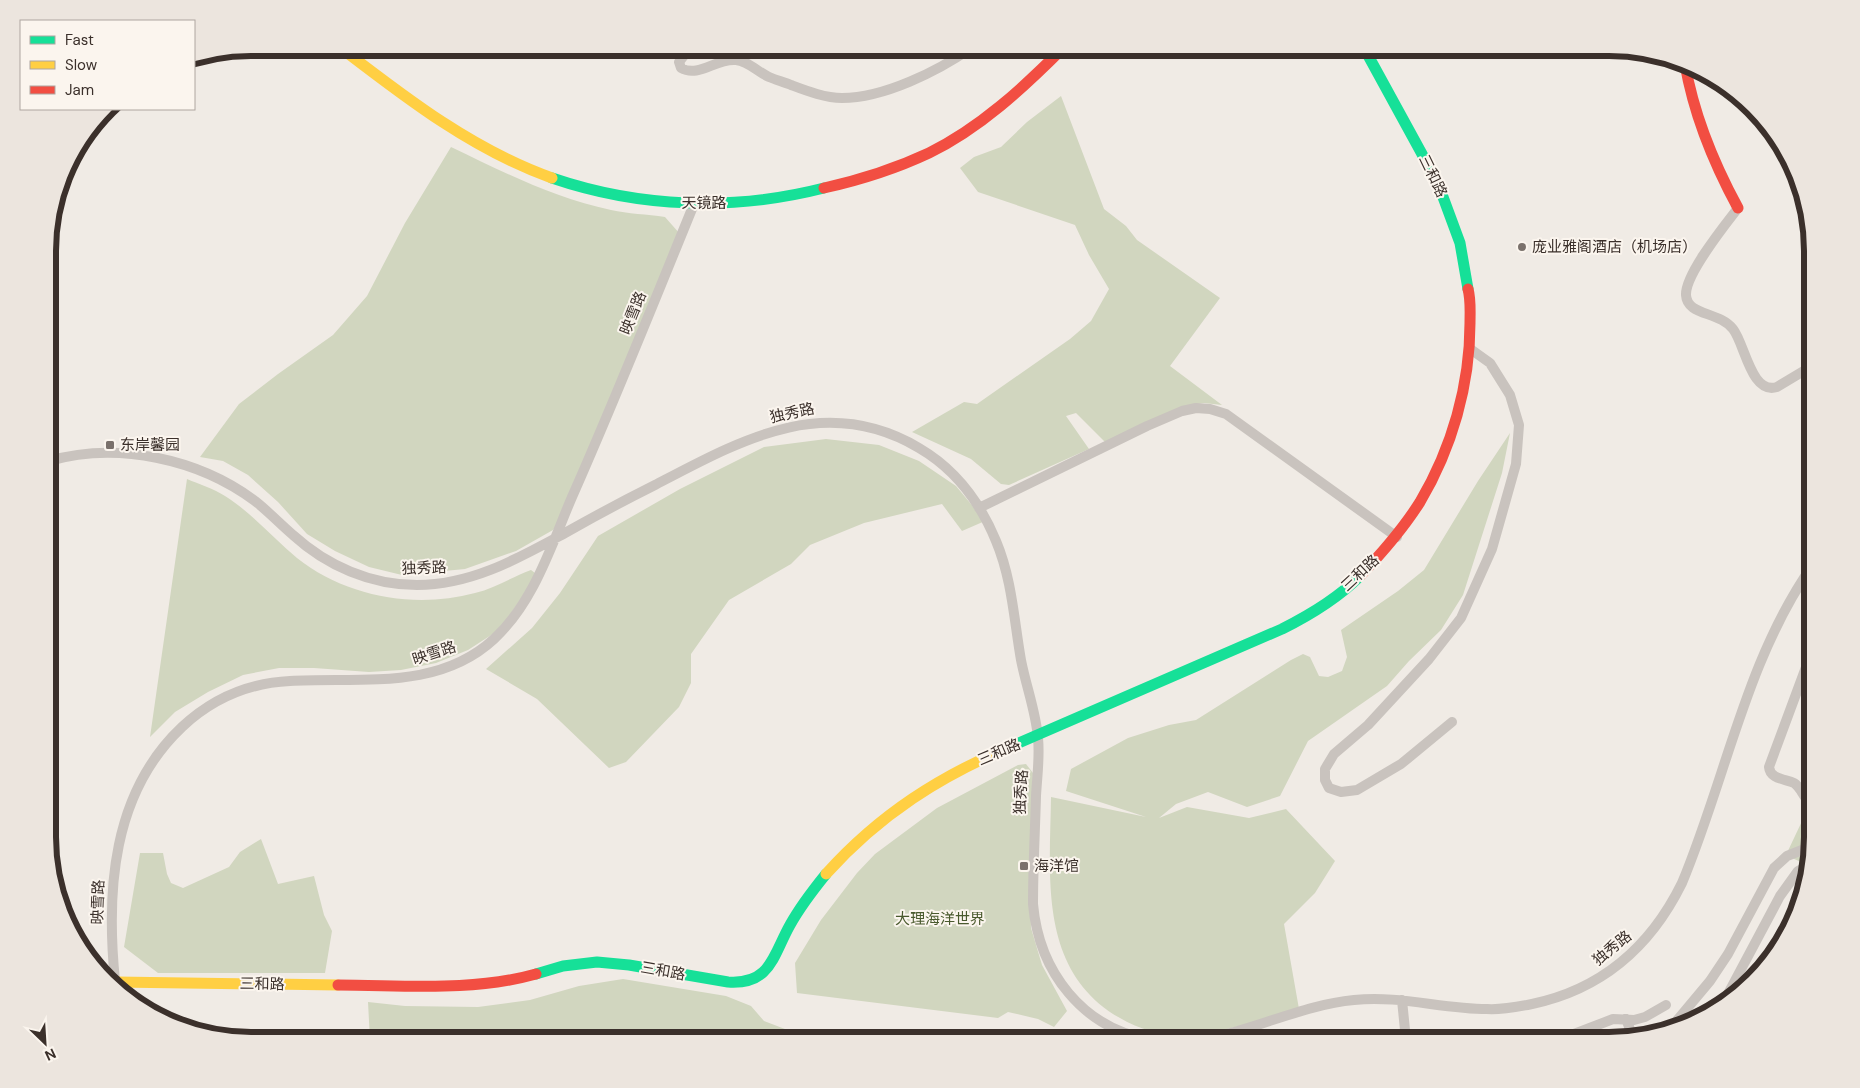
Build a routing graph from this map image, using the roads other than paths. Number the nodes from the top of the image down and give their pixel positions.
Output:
1 (352, 56) edge
2 (684, 56) edge
3 (960, 56) edge
4 (1055, 56) edge
5 (1368, 56) edge
6 (1686, 72) edge
7 (694, 204) junction
8 (1738, 208) joint
9 (1469, 348) junction
10 (1804, 371) edge
11 (56, 460) edge
12 (979, 508) junction
13 (1397, 537) junction
14 (554, 539) junction
15 (1804, 578) edge
16 (1804, 673) edge
17 (1452, 722) dead end
18 (1038, 736) junction
19 (1804, 798) edge
20 (1803, 850) edge
21 (1801, 869) edge
22 (116, 977) edge
23 (121, 981) edge
24 (1731, 988) edge
25 (1402, 1000) junction
26 (1666, 1005) dead end
27 (1679, 1018) edge
28 (1626, 1019) junction
29 (1630, 1030) edge
30 (1122, 1032) edge
31 (1235, 1032) edge
32 (1405, 1032) edge
33 (1579, 1032) edge

1 - 7 street, 天镜路
2 - 3 street
4 - 7 street, 天镜路
5 - 9 street, 三和路
6 - 8 street
7 - 14 street, 映雪路
8 - 10 street
9 - 13 street, 三和路
9 - 17 street
11 - 14 street, 独秀路
12 - 13 street
12 - 14 street, 独秀路
12 - 18 street, 独秀路
13 - 18 street, 三和路
14 - 22 street, 映雪路
15 - 25 street, 独秀路
16 - 19 street
18 - 23 street, 三和路
18 - 30 street, 独秀路
20 - 27 street
21 - 24 street
25 - 31 street, 独秀路
25 - 32 street
26 - 28 street
28 - 29 street
28 - 33 street

